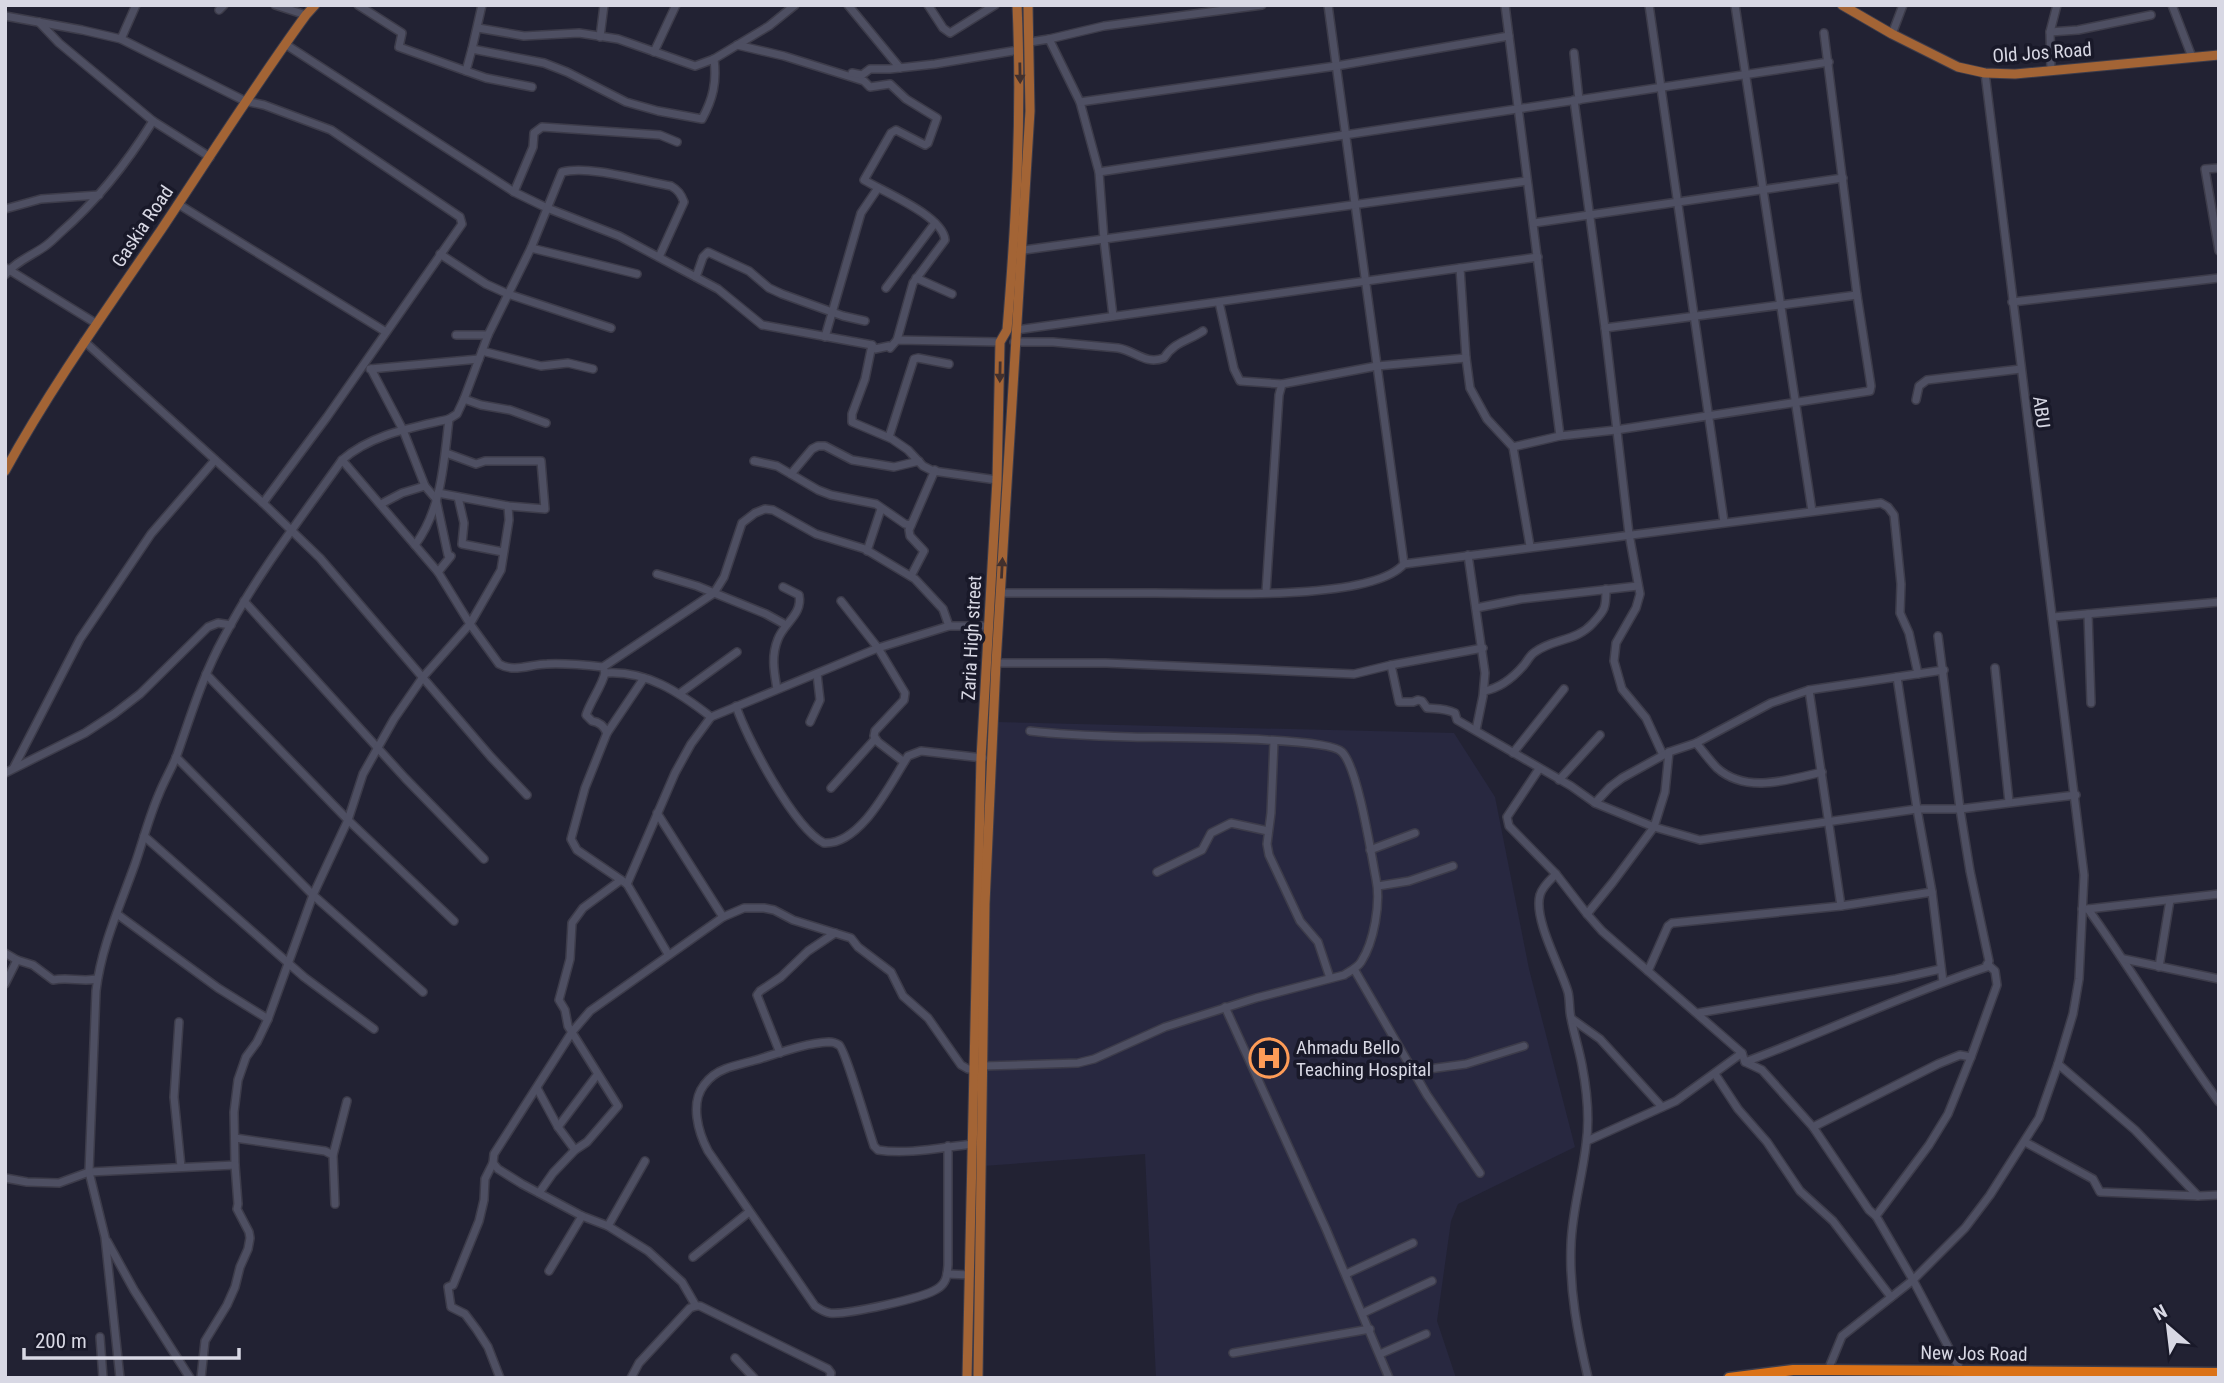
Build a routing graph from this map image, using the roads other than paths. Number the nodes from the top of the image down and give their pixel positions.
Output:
1 (136, 5) edge
2 (275, 5) edge
3 (315, 5) edge
4 (358, 5) edge
5 (482, 5) edge
6 (604, 5) edge
7 (676, 5) edge
8 (795, 5) edge
9 (848, 5) edge
10 (928, 5) edge
11 (995, 5) edge
12 (1017, 5) edge
13 (1028, 5) edge
14 (1262, 5) edge
15 (1328, 5) edge
16 (1505, 5) edge
17 (1649, 5) edge
18 (1735, 5) edge
19 (1842, 5) edge
20 (1903, 5) edge
21 (2057, 5) edge
22 (2172, 5) edge
23 (306, 15) junction
24 (2151, 15) dead end
25 (5, 16) edge
26 (39, 21) junction
27 (478, 29) junction
28 (2050, 32) junction
29 (1824, 33) dead end
30 (1892, 34) junction
31 (1509, 36) junction
32 (600, 37) junction
33 (1049, 39) junction
34 (121, 40) junction
35 (1030, 41) junction
36 (285, 44) junction
37 (737, 45) junction
38 (472, 49) junction
39 (1019, 50) junction
40 (654, 52) junction
41 (1574, 53) dead end
42 (2219, 55) edge
43 (2192, 57) junction
44 (714, 60) junction
45 (1829, 62) junction
46 (1336, 66) junction
47 (900, 68) junction
48 (466, 71) junction
49 (834, 71) junction
50 (2051, 71) junction
51 (1746, 74) junction
52 (1985, 74) junction
53 (533, 87) dead end
54 (1661, 87) junction
55 (245, 100) junction
56 (1576, 100) junction
57 (1080, 102) junction
58 (1519, 109) junction
59 (153, 121) junction
60 (1346, 136) junction
61 (677, 142) dead end
62 (210, 156) junction
63 (2219, 168) edge
64 (1099, 172) junction
65 (1843, 178) junction
66 (1527, 181) junction
67 (878, 188) junction
68 (1763, 190) junction
69 (514, 192) junction
70 (99, 195) junction
71 (1678, 201) junction
72 (178, 204) junction
73 (1356, 205) junction
74 (547, 208) junction
75 (5, 209) edge
76 (1588, 214) junction
77 (934, 223) junction
78 (1534, 223) junction
79 (1104, 240) junction
80 (531, 248) junction
81 (1017, 251) junction
82 (2219, 251) edge
83 (440, 254) junction
84 (659, 257) junction
85 (1538, 257) junction
86 (1461, 268) junction
87 (7, 271) edge
88 (637, 274) dead end
89 (696, 277) junction
90 (916, 278) junction
91 (2219, 278) edge
92 (1366, 282) junction
93 (886, 288) dead end
94 (508, 294) junction
95 (952, 294) dead end
96 (1857, 295) junction
97 (1219, 302) junction
98 (2012, 302) junction
99 (1781, 304) junction
100 (833, 311) junction
101 (1113, 316) junction
102 (1695, 317) junction
103 (865, 321) dead end
104 (97, 324) junction
105 (611, 328) dead end
106 (1605, 328) junction
107 (1016, 330) junction
108 (1203, 331) dead end
109 (386, 332) junction
110 (456, 335) dead end
111 (488, 335) junction
112 (825, 337) junction
113 (897, 340) junction
114 (84, 341) junction
115 (1000, 342) junction
116 (1014, 342) junction
117 (872, 345) junction
118 (480, 355) junction
119 (1466, 358) junction
120 (949, 364) dead end
121 (1377, 366) junction
122 (363, 367) junction
123 (372, 369) junction
124 (593, 369) dead end
125 (2021, 369) junction
126 (1282, 384) junction
127 (464, 399) junction
128 (1916, 400) dead end
129 (1796, 403) junction
130 (1709, 416) junction
131 (449, 419) junction
132 (546, 423) dead end
133 (403, 430) junction
134 (1616, 430) junction
135 (1560, 436) junction
136 (890, 437) junction
137 (1513, 447) junction
138 (446, 453) junction
139 (215, 460) junction
140 (342, 460) junction
141 (754, 461) dead end
142 (919, 461) junction
143 (935, 470) junction
144 (5, 471) edge
145 (790, 474) junction
146 (997, 480) junction
147 (425, 486) junction
148 (437, 496) junction
149 (457, 497) junction
150 (263, 503) junction
151 (381, 504) junction
152 (508, 506) junction
153 (881, 509) junction
154 (1812, 511) junction
155 (1724, 522) junction
156 (911, 525) junction
157 (293, 531) junction
158 (1629, 534) junction
159 (415, 545) junction
160 (1530, 546) junction
161 (867, 551) junction
162 (503, 552) junction
163 (1468, 555) junction
164 (1404, 564) junction
165 (438, 572) junction
166 (657, 574) dead end
167 (911, 576) junction
168 (1639, 586) junction
169 (783, 587) dead end
170 (1605, 589) junction
171 (1266, 592) junction
172 (714, 593) junction
173 (1000, 593) junction
174 (244, 601) junction
175 (841, 601) dead end
176 (2219, 602) edge
177 (1476, 608) junction
178 (2088, 614) junction
179 (2053, 617) junction
180 (470, 624) junction
181 (231, 625) junction
182 (786, 625) junction
183 (948, 626) junction
184 (988, 626) junction
185 (1938, 636) dead end
186 (878, 648) junction
187 (1483, 648) junction
188 (737, 652) dead end
189 (996, 663) junction
190 (1391, 665) junction
191 (1995, 668) dead end
192 (604, 670) junction
193 (1944, 670) junction
194 (206, 674) junction
195 (817, 674) junction
196 (1918, 674) junction
197 (423, 677) junction
198 (1897, 677) junction
199 (644, 678) junction
200 (777, 689) junction
201 (1564, 689) dead end
202 (1809, 690) junction
203 (1484, 691) junction
204 (679, 694) junction
205 (2091, 703) dead end
206 (736, 706) junction
207 (710, 717) junction
208 (810, 722) dead end
209 (1476, 730) junction
210 (1030, 731) dead end
211 (607, 733) junction
212 (1600, 735) dead end
213 (875, 739) junction
214 (1274, 741) junction
215 (1696, 743) junction
216 (378, 747) junction
217 (1513, 753) junction
218 (1666, 754) junction
219 (176, 757) junction
220 (986, 758) junction
221 (904, 762) junction
222 (15, 768) junction
223 (1539, 769) junction
224 (1822, 772) junction
225 (5, 773) edge
226 (1559, 780) junction
227 (831, 788) dead end
228 (527, 795) dead end
229 (2076, 795) junction
230 (2009, 802) junction
231 (1595, 803) junction
232 (1917, 809) junction
233 (1960, 809) junction
234 (657, 813) junction
235 (348, 820) junction
236 (1829, 821) junction
237 (1654, 827) junction
238 (1268, 831) junction
239 (1415, 833) dead end
240 (144, 836) junction
241 (1370, 850) junction
242 (484, 859) dead end
243 (1453, 866) dead end
244 (1157, 872) dead end
245 (1556, 874) junction
246 (624, 882) junction
247 (1378, 886) junction
248 (1932, 892) junction
249 (2219, 894) edge
250 (313, 895) junction
251 (2170, 900) junction
252 (1842, 906) junction
253 (2085, 909) junction
254 (117, 915) junction
255 (1587, 915) junction
256 (723, 916) junction
257 (454, 920) dead end
258 (835, 933) junction
259 (5, 953) edge
260 (668, 954) junction
261 (2124, 959) junction
262 (16, 960) junction
263 (288, 961) junction
264 (1987, 964) junction
265 (2159, 967) junction
266 (1941, 969) junction
267 (1354, 970) junction
268 (1648, 971) junction
269 (1330, 978) junction
270 (97, 979) junction
271 (2219, 979) edge
272 (1943, 982) junction
273 (5, 984) edge
274 (423, 992) dead end
275 (1225, 1007) junction
276 (1698, 1013) junction
277 (1571, 1018) junction
278 (268, 1019) junction
279 (179, 1022) dead end
280 (374, 1029) dead end
281 (572, 1032) junction
282 (1524, 1046) dead end
283 (780, 1053) junction
284 (1742, 1053) junction
285 (1971, 1057) junction
286 (1745, 1062) junction
287 (2059, 1064) junction
288 (979, 1067) junction
289 (1414, 1071) junction
290 (1715, 1073) junction
291 (597, 1075) junction
292 (537, 1088) junction
293 (347, 1101) dead end
294 (2219, 1102) edge
295 (1662, 1107) junction
296 (558, 1127) junction
297 (1813, 1127) junction
298 (234, 1138) junction
299 (1587, 1141) junction
300 (2025, 1142) junction
301 (973, 1144) junction
302 (948, 1146) junction
303 (575, 1150) junction
304 (333, 1155) junction
305 (645, 1161) dead end
306 (493, 1163) junction
307 (235, 1165) junction
308 (181, 1167) junction
309 (89, 1172) junction
310 (1480, 1173) dead end
311 (5, 1178) edge
312 (539, 1193) junction
313 (2219, 1195) edge
314 (2198, 1196) junction
315 (335, 1204) dead end
316 (749, 1212) junction
317 (582, 1216) junction
318 (1876, 1216) junction
319 (608, 1226) junction
320 (105, 1237) junction
321 (1413, 1243) dead end
322 (693, 1257) dead end
323 (550, 1271) dead end
324 (947, 1273) junction
325 (975, 1274) junction
326 (1346, 1274) junction
327 (1913, 1280) junction
328 (1432, 1281) dead end
329 (1891, 1297) junction
330 (696, 1306) junction
331 (1363, 1313) junction
332 (1370, 1329) junction
333 (1426, 1334) dead end
334 (100, 1337) dead end
335 (1233, 1353) dead end
336 (1380, 1354) junction
337 (736, 1358) dead end
338 (1828, 1370) junction
339 (1961, 1371) junction
340 (2219, 1373) edge
341 (1941, 1374) edge
342 (2141, 1375) edge
343 (103, 1378) edge
344 (120, 1378) edge
345 (190, 1378) edge
346 (201, 1378) edge
347 (500, 1378) edge
348 (631, 1378) edge
349 (754, 1378) edge
350 (830, 1378) edge
351 (967, 1378) edge
352 (978, 1378) edge
353 (1389, 1378) edge
354 (1588, 1378) edge
355 (1729, 1378) edge

1 - 34 street
2 - 23 street
3 - 23 main road, Gaskia Road
4 - 48 street
5 - 27 street
6 - 32 street
7 - 40 street
8 - 37 street
9 - 47 street
10 - 11 street
12 - 39 main road, Zaria High street
13 - 35 main road, Zaria High street
14 - 33 street
15 - 46 street
16 - 31 street
17 - 54 street
18 - 51 street
19 - 30 main road, Old Jos Road
20 - 30 street
21 - 28 street
22 - 43 street
23 - 36 main road, Gaskia Road
24 - 28 street
25 - 26 street
26 - 34 street
26 - 59 street
27 - 32 street
27 - 38 street
28 - 50 street
29 - 45 street
30 - 52 main road, Old Jos Road
31 - 46 street
31 - 58 street
32 - 40 street
33 - 35 street
33 - 57 street
34 - 55 street
35 - 81 main road, Zaria High street
36 - 55 main road, Gaskia Road
36 - 69 street
37 - 44 street
37 - 49 street
38 - 44 street
38 - 48 street
39 - 47 street
39 -> 81 main road, Zaria High street
40 - 44 street
41 - 56 street
42 - 43 main road, Old Jos Road
43 - 50 main road, Old Jos Road
45 - 51 street
45 - 65 street
46 - 57 street
46 - 60 street
47 - 49 street
48 - 53 street
49 - 67 street
50 - 52 main road, Old Jos Road
51 - 54 street
51 - 68 street
52 - 98 street, ABU
54 - 56 street
54 - 71 street
55 - 62 main road, Gaskia Road
55 - 83 street
56 - 58 street
56 - 76 street
57 - 64 street
58 - 60 street
58 - 66 street
59 - 62 street
59 - 70 street
60 - 64 street
60 - 73 street
61 - 69 street
62 - 72 main road, Gaskia Road
63 - 82 street
64 - 79 street
65 - 68 street
65 - 96 street
66 - 73 street
66 - 78 street
67 - 77 street
67 - 100 street
68 - 71 street
68 - 99 street
69 - 74 street
70 - 75 street
70 - 87 street
71 - 76 street
71 - 102 street
72 - 104 main road, Gaskia Road
72 - 109 street
73 - 79 street
73 - 92 street
74 - 80 street
74 - 84 street
74 - 84 street
76 - 78 street
76 - 106 street
77 - 90 street
77 - 93 street
78 - 85 street
79 - 81 street
79 - 101 street
80 - 88 street
80 - 94 street
81 - 107 main road, Zaria High street
81 - 115 main road, Zaria High street
83 - 94 street
83 - 109 street
84 - 89 street
85 - 86 street
85 - 135 street
86 - 92 street
86 - 119 street
87 - 104 street
89 - 100 street
89 - 112 street
90 - 95 street
90 - 113 street
91 - 98 street
92 - 97 street
92 - 121 street
94 - 105 street
94 - 111 street
96 - 99 street
96 - 129 street
97 - 101 street
97 - 126 street
98 - 125 street, ABU
99 - 102 street
99 - 129 street
100 - 103 street
100 - 112 street
101 - 107 street
102 - 106 street
102 - 130 street
104 - 114 main road, Gaskia Road
106 - 134 street
107 - 116 main road, Zaria High street
108 - 116 street
109 - 122 street
110 - 111 street
111 - 118 street
112 - 117 street
113 - 115 street
113 - 117 street
114 - 139 street
114 - 144 main road, Gaskia Road
115 -> 146 main road, Zaria High street
173 -> 116 main road, Zaria High street
117 - 136 street
118 - 123 street
118 - 124 street
118 - 127 street
119 - 121 street
119 - 137 street
120 - 136 street
121 - 126 street
121 - 164 street
122 - 123 street
122 - 150 street
123 - 133 street
125 - 128 street
125 - 179 street, ABU
126 - 171 street
127 - 131 street
127 - 132 street
129 - 130 street
129 - 154 street
130 - 134 street
130 - 155 street
131 - 133 street
131 - 138 street
133 - 140 street
133 - 147 street
134 - 135 street
134 - 158 street
135 - 137 street
136 - 142 street
137 - 160 street
138 - 148 street
138 - 152 street
139 - 150 street
139 - 222 street
140 - 151 street
140 - 157 street
141 - 145 street
142 - 143 street
142 - 145 street
143 - 146 street
143 - 156 street
145 - 153 street
146 - 184 main road, Zaria High street
147 - 148 street
147 - 151 street
148 - 149 street
148 - 159 street
148 - 165 street
149 - 152 street
149 - 162 street
150 - 157 street
151 - 159 street
152 - 162 street
153 - 156 street
153 - 161 street
154 - 155 street
154 - 196 street
155 - 158 street
156 - 167 street
157 - 174 street
157 - 197 street
158 - 160 street
158 - 168 street
159 - 165 street
160 - 163 street
161 - 167 street
161 - 172 street
162 - 180 street
163 - 164 street
163 - 177 street
164 - 171 street
165 - 180 street
166 - 172 street
167 - 183 street
168 - 170 street
168 - 218 street
169 - 182 street
170 - 177 street
170 - 203 street
171 - 173 street
172 - 182 street
172 - 192 street
173 - 189 main road, Zaria High street
174 - 181 street
174 - 216 street
175 - 186 street
176 - 178 street
177 - 187 street
178 - 179 street
178 - 205 street
179 - 229 street, ABU
180 - 192 street
180 - 197 street
181 - 194 street
181 - 222 street
182 - 200 street
183 - 184 street
183 - 186 street
184 - 220 main road, Zaria High street
185 - 193 street
186 - 195 street
186 - 213 street
187 - 190 street
187 - 203 street
188 - 204 street
189 - 190 street
189 - 220 main road, Zaria High street
190 - 209 street
191 - 230 street
192 - 199 street
192 - 211 street
193 - 196 street
193 - 233 street
194 - 219 street
194 - 235 street
195 - 200 street
195 - 208 street
196 - 198 street
197 - 216 street
197 - 228 street
198 - 202 street
198 - 232 street
199 - 204 street
199 - 211 street
200 - 206 street
201 - 217 street
202 - 215 street
202 - 224 street
203 - 209 street
204 - 207 street
206 - 207 street
206 - 221 street
207 - 234 street
209 - 217 street
210 - 214 street
211 - 246 street
212 - 226 street
213 - 221 street
213 - 227 street
214 - 238 street
214 - 241 street
215 - 218 street
215 - 224 street
216 - 235 street
216 - 242 street
217 - 223 street
218 - 231 street
218 - 237 street
219 - 240 street
219 - 250 street
220 - 221 street
220 - 288 main road, Zaria High street
222 - 225 street
223 - 226 street
223 - 245 street
224 - 236 street
226 - 231 street
229 - 230 street
229 - 253 street, ABU
230 - 233 street
231 - 237 street
232 - 233 street
232 - 236 street
232 - 248 street
233 - 264 street
234 - 246 street
234 - 256 street
235 - 250 street
235 - 257 street
236 - 237 street
236 - 252 street
237 - 255 street
238 - 244 street
238 - 269 street
239 - 241 street
240 - 254 street
240 - 263 street
241 - 247 street
243 - 247 street
245 - 255 street
245 - 277 street
246 - 260 street
246 - 281 street
247 - 267 street
248 - 252 street
248 - 266 street
249 - 251 street
250 - 263 street
250 - 274 street
251 - 253 street
251 - 265 street
252 - 268 street
253 - 261 street
253 - 287 street, ABU
254 - 270 street
254 - 278 street
255 - 268 street
256 - 258 street
256 - 260 street
258 - 283 street
258 - 288 street
259 - 262 street
260 - 281 street
261 - 265 street
261 - 294 street
262 - 270 street
262 - 273 street
263 - 278 street
263 - 280 street
264 - 272 street
264 - 285 street
265 - 271 street
266 - 272 street
266 - 276 street
267 - 269 street
267 - 289 street
268 - 276 street
269 - 275 street
270 - 309 street
272 - 286 street
275 - 288 street
275 - 326 street
276 - 284 street
277 - 295 street
277 - 299 street
278 - 298 street
279 - 308 street
281 - 291 street
281 - 292 street
282 - 289 street
283 - 302 street
283 - 316 street
284 - 286 street
284 - 290 street
285 - 297 street
285 - 318 street
286 - 297 street
287 - 300 street, ABU
287 - 314 street
288 - 301 main road, Zaria High street
288 - 325 main road, Zaria High street
289 - 310 street
290 - 295 street
290 - 329 street
291 - 296 street
291 - 303 street
292 - 296 street
292 - 306 street
293 - 304 street
295 - 299 street
296 - 303 street
297 - 318 street
298 - 304 street
298 - 307 street
299 - 354 street
300 - 314 street
300 - 327 street, ABU
301 - 302 street
301 - 325 main road, Zaria High street
302 - 324 street
303 - 312 street
304 - 315 street
305 - 319 street
306 - 312 street
306 - 347 street
307 - 308 street
307 - 346 street
308 - 309 street
309 - 311 street
309 - 320 street
312 - 317 street
313 - 314 street
316 - 322 street
316 - 324 street
317 - 319 street
317 - 323 street
318 - 327 street
319 - 330 street
320 - 344 street
320 - 345 street
321 - 326 street
324 - 325 street
325 - 351 main road
325 - 352 main road
326 - 331 street
327 - 329 street, ABU
327 - 339 street
328 - 331 street
329 - 338 street, ABU
330 - 348 street
330 - 350 street
331 - 332 street
332 - 335 street
332 - 336 street
333 - 336 street
334 - 343 street
336 - 353 street
337 - 349 street
338 - 341 highway, New Jos Road
338 - 355 highway, New Jos Road
339 - 341 highway, New Jos Road
339 - 342 highway, New Jos Road
340 - 342 highway, New Jos Road

